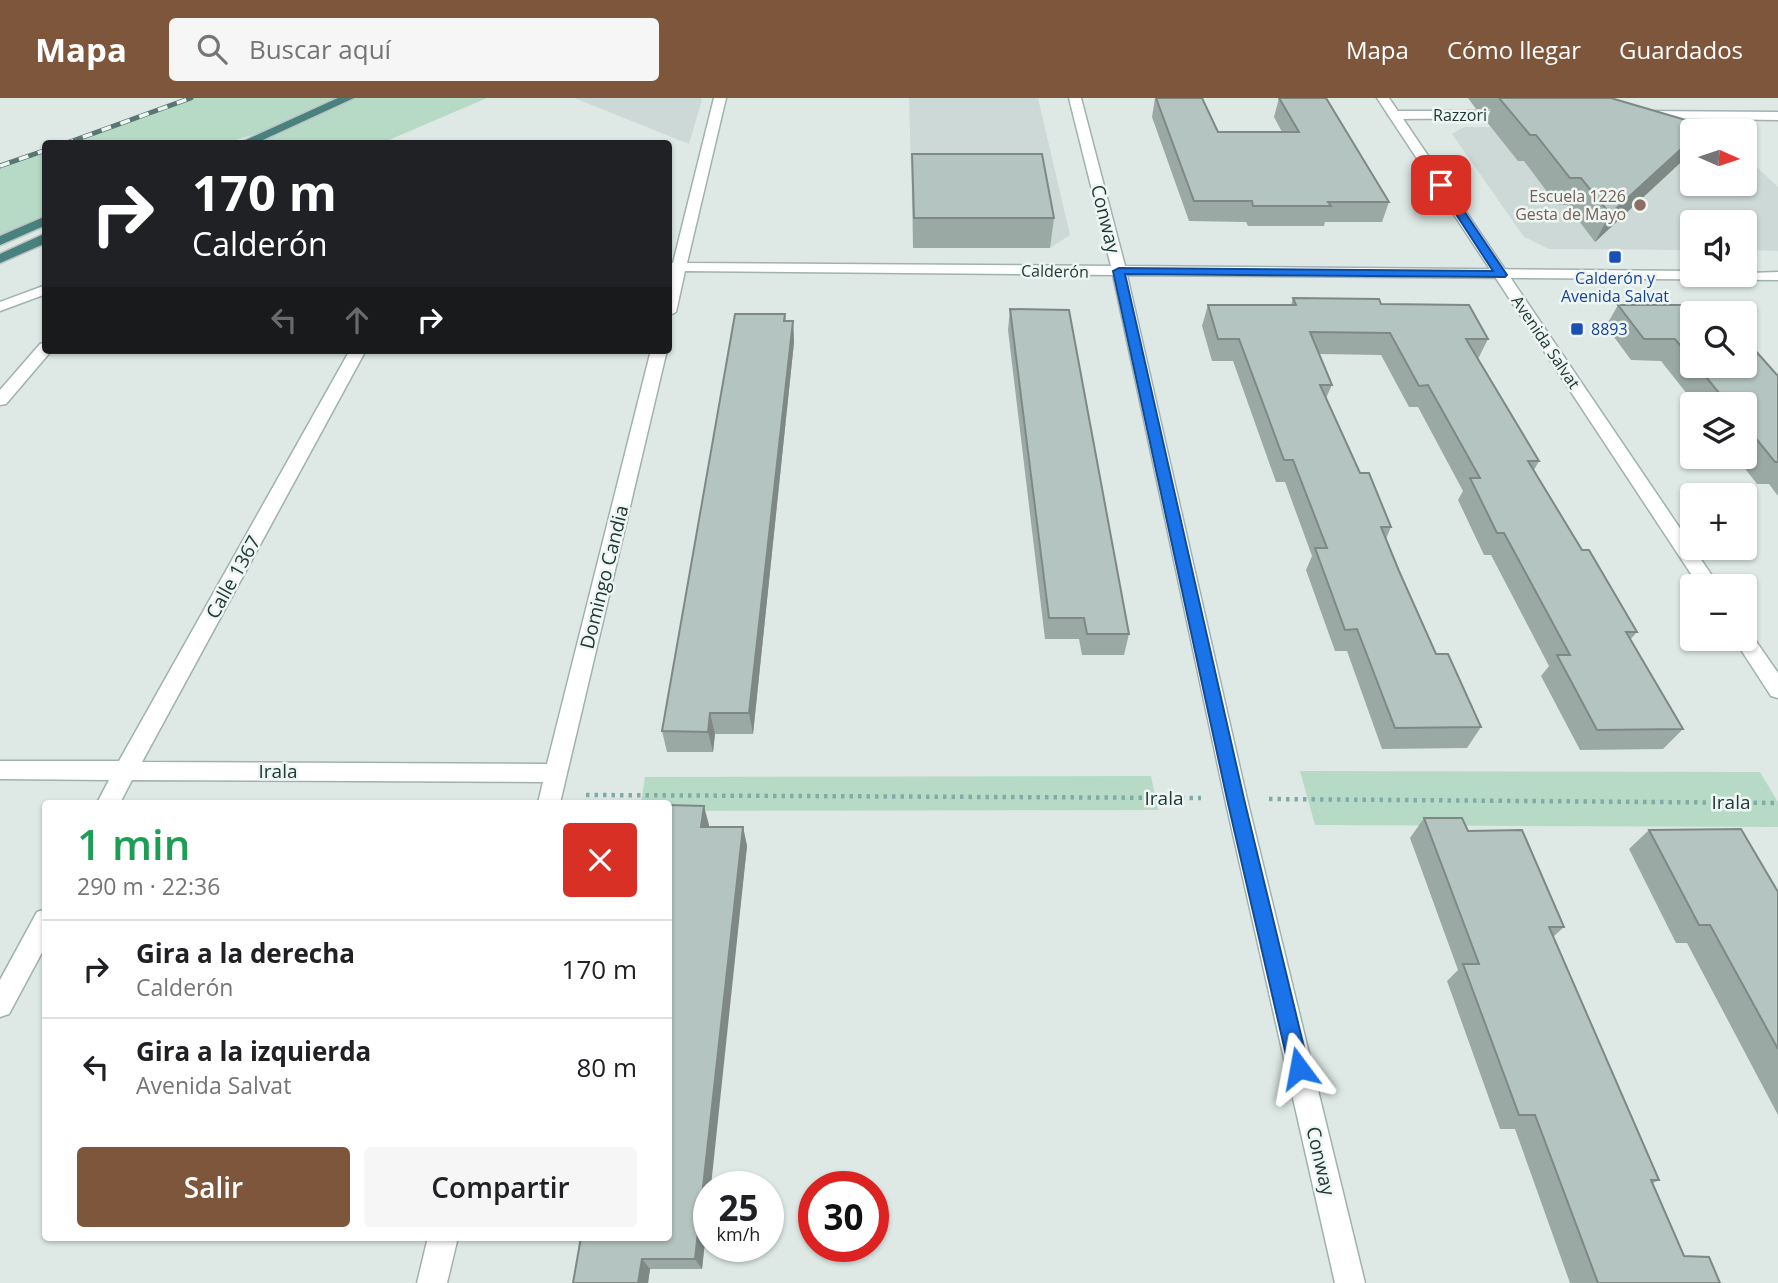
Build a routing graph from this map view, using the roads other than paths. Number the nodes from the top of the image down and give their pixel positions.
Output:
1 (348, 98) edge
2 (720, 98) edge
3 (1075, 98) edge
4 (1383, 98) edge
5 (1394, 115) junction
6 (1531, 115) edge
7 (1627, 115) edge
8 (1778, 116) edge
9 (272, 129) junction
10 (236, 140) edge
11 (251, 140) edge
12 (42, 222) edge
13 (42, 239) edge
14 (0, 241) edge
15 (0, 259) edge
16 (674, 267) edge
17 (1119, 271) junction
18 (1501, 275) junction
19 (1778, 276) edge
20 (42, 291) edge
21 (0, 307) edge
22 (42, 352) edge
23 (356, 354) edge
24 (658, 354) edge
25 (0, 400) edge
26 (1701, 574) edge
27 (1752, 651) edge
28 (1778, 690) edge
29 (0, 770) edge
30 (126, 771) junction
31 (556, 773) junction
32 (550, 799) edge
33 (110, 800) edge
34 (42, 927) edge
35 (0, 1005) edge
36 (442, 1241) edge
37 (432, 1283) edge
38 (1350, 1283) edge

1 - 9 highway
2 - 16 street
3 - 17 street, Conway
4 - 5 street, Avenida Salvat
5 - 6 street, Razzori
5 - 18 street, Avenida Salvat
7 - 8 street
9 - 10 highway
9 - 11 highway
12 - 14 highway
13 - 15 highway
16 - 17 street, Calderón
17 - 18 street, Calderón
17 - 38 street, Conway
18 - 19 street, Calderón
18 - 26 street, Avenida Salvat
20 - 21 street
22 - 25 street
23 - 30 street, Calle 1367
24 - 31 street, Domingo Candia
27 - 28 street
29 - 30 street, Irala
30 - 31 street, Irala
30 - 33 street, Calle 1367
31 - 32 street, Domingo Candia
34 - 35 street
36 - 37 street

